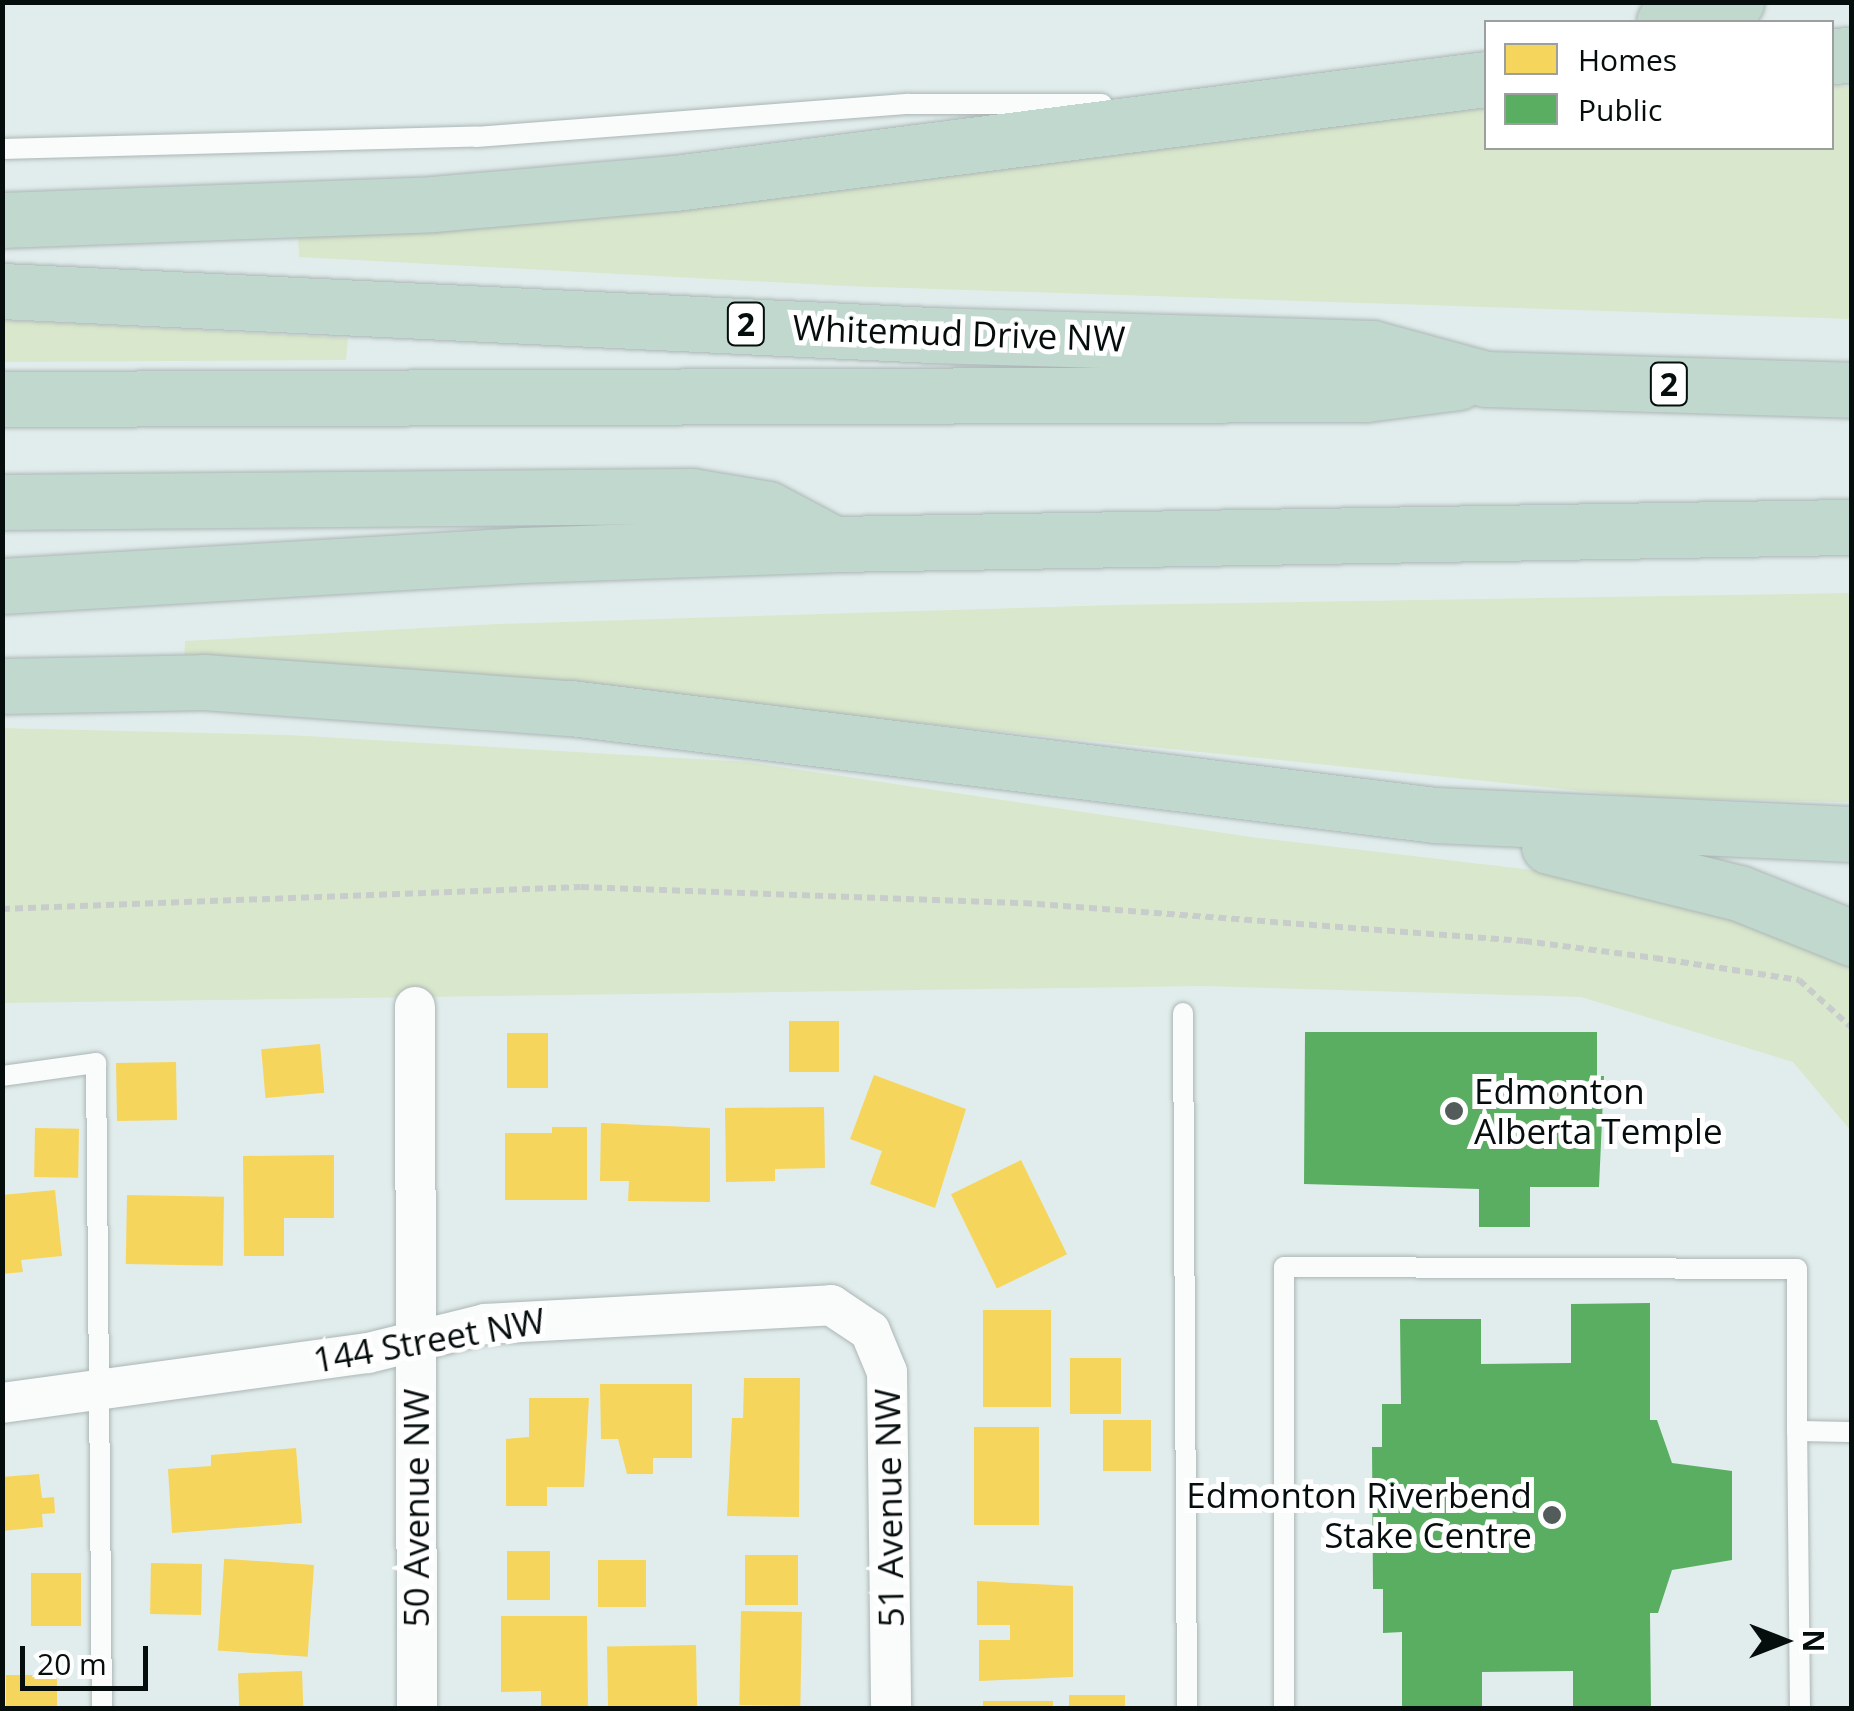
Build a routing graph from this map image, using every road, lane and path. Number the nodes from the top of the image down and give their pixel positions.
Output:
1 (1736, 2) edge
2 (1671, 20) edge
3 (1484, 79) edge
4 (1284, 104) junction
5 (2, 148) edge
6 (2, 220) edge
7 (2, 290) edge
8 (1486, 379) junction
9 (1852, 390) edge
10 (2, 399) edge
11 (2, 502) edge
12 (1852, 526) edge
13 (834, 544) junction
14 (2, 586) edge
15 (2, 686) edge
16 (1435, 815) junction
17 (1852, 834) edge
18 (2, 909) edge
19 (1852, 938) edge
20 (416, 1007) dead end
21 (1183, 1013) dead end
22 (1852, 1028) edge
23 (2, 1076) edge
24 (856, 1316) joint
25 (415, 1340) junction
26 (99, 1388) junction
27 (2, 1403) edge
28 (1797, 1432) junction
29 (1852, 1432) edge
30 (102, 1708) edge
31 (417, 1708) edge
32 (891, 1708) edge
33 (1187, 1708) edge
34 (1284, 1708) edge
35 (1800, 1708) edge

1 - 2 highway
3 - 4 highway
4 - 5 lane
4 - 6 highway
7 - 8 highway, Whitemud Drive NW / 2
8 - 9 highway, Whitemud Drive NW / 2
8 - 10 highway
11 - 13 highway
12 - 13 highway
13 - 14 highway
15 - 16 highway
16 - 17 highway
16 - 19 highway
18 - 22 path
20 - 25 street, 50 Avenue NW
21 - 33 lane
23 - 26 lane
24 - 25 street, 144 Street NW
24 - 32 street, 51 Avenue NW
25 - 26 street, 144 Street NW
25 - 31 street, 50 Avenue NW
26 - 27 street, 144 Street NW
26 - 30 lane
28 - 29 lane
28 - 34 lane
28 - 35 lane

